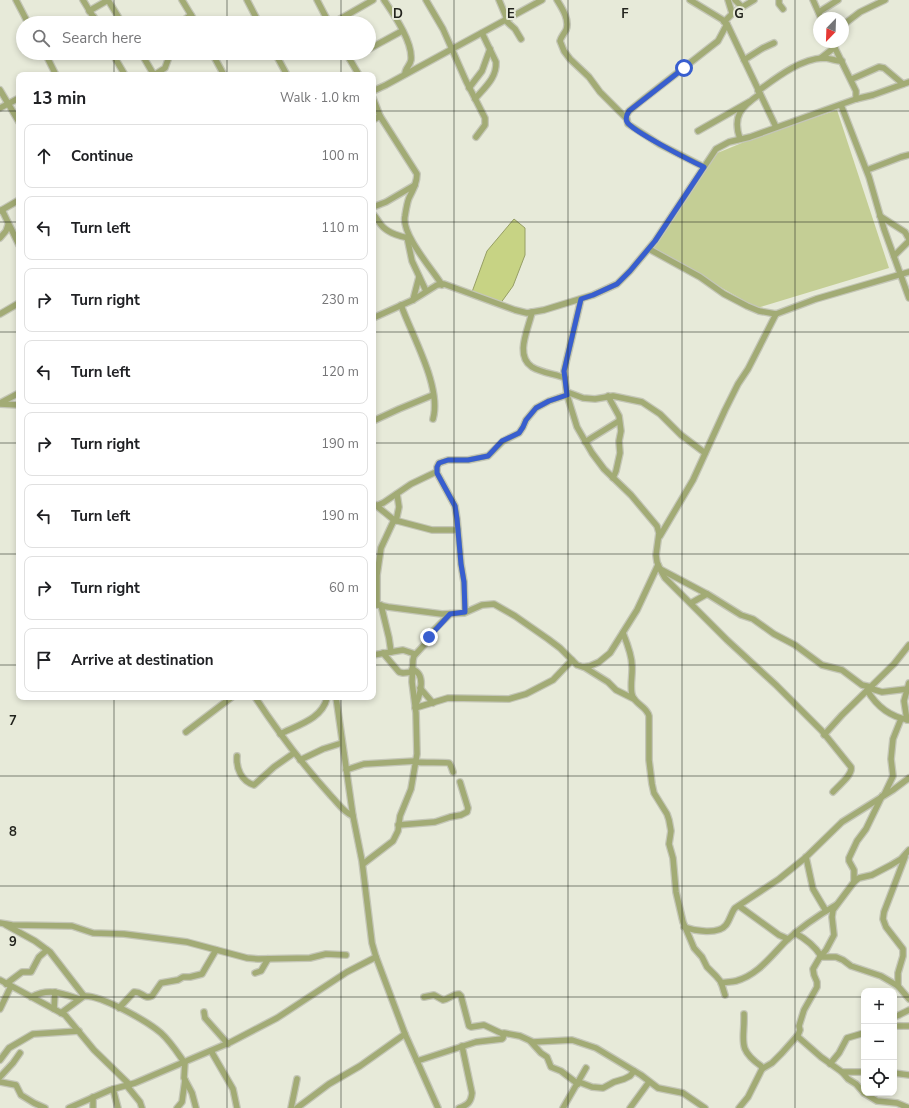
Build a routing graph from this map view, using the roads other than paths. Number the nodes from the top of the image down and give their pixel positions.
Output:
1 (16, 0) edge
2 (83, 0) edge
3 (108, 0) edge
4 (182, 0) edge
5 (247, 0) edge
6 (317, 0) edge
7 (373, 0) edge
8 (384, 0) edge
9 (426, 0) edge
10 (499, 0) edge
11 (540, 0) edge
12 (557, 0) edge
13 (728, 0) edge
14 (735, 0) edge
15 (754, 0) edge
16 (813, 0) edge
17 (838, 0) edge
18 (885, 0) edge
19 (694, 1) edge
20 (780, 1) edge
21 (742, 7) junction
22 (783, 9) dead end
23 (89, 12) junction
24 (819, 12) joint
25 (732, 13) junction
26 (24, 16) edge
27 (93, 16) edge
28 (118, 16) edge
29 (191, 16) edge
30 (255, 16) edge
31 (325, 16) edge
32 (345, 16) edge
33 (506, 19) junction
34 (849, 20) edge
35 (726, 23) junction
36 (402, 31) junction
37 (482, 33) junction
38 (521, 39) dead end
39 (774, 43) dead end
40 (376, 45) edge
41 (830, 48) edge
42 (836, 48) edge
43 (490, 49) junction
44 (452, 50) junction
45 (821, 58) junction
46 (48, 60) edge
47 (116, 60) edge
48 (145, 60) edge
49 (169, 60) edge
50 (216, 60) edge
51 (279, 60) edge
52 (351, 60) edge
53 (744, 60) junction
54 (842, 61) junction
55 (54, 72) edge
56 (123, 72) edge
57 (152, 72) edge
58 (159, 72) edge
59 (222, 72) edge
60 (285, 72) edge
61 (357, 72) edge
62 (405, 74) junction
63 (852, 80) junction
64 (906, 83) edge
65 (469, 88) junction
66 (376, 89) edge
67 (0, 90) edge
68 (759, 92) junction
69 (16, 99) edge
70 (475, 99) junction
71 (856, 99) junction
72 (8, 102) junction
73 (749, 102) junction
74 (841, 105) junction
75 (376, 106) edge
76 (0, 108) edge
77 (380, 116) junction
78 (16, 117) edge
79 (376, 118) edge
80 (626, 118) junction
81 (776, 127) junction
82 (698, 132) dead end
83 (476, 137) dead end
84 (740, 139) junction
85 (909, 156) edge
86 (704, 167) junction
87 (867, 170) junction
88 (415, 185) junction
89 (16, 202) edge
90 (376, 206) edge
91 (1, 210) edge
92 (880, 216) junction
93 (376, 218) edge
94 (8, 225) junction
95 (906, 231) edge
96 (0, 238) edge
97 (408, 238) junction
98 (16, 240) edge
99 (909, 240) edge
100 (649, 249) junction
101 (894, 256) junction
102 (909, 272) edge
103 (901, 275) junction
104 (419, 277) junction
105 (442, 284) junction
106 (906, 285) edge
107 (426, 291) junction
108 (909, 298) edge
109 (581, 299) junction
110 (413, 300) junction
111 (16, 305) edge
112 (401, 305) junction
113 (532, 312) junction
114 (0, 314) edge
115 (776, 314) junction
116 (376, 317) edge
117 (565, 378) junction
118 (567, 394) junction
119 (16, 395) edge
120 (433, 395) junction
121 (608, 396) junction
122 (0, 403) edge
123 (16, 405) edge
124 (433, 419) dead end
125 (376, 420) edge
126 (619, 421) junction
127 (585, 442) junction
128 (705, 453) junction
129 (436, 472) junction
130 (613, 478) junction
131 (397, 494) junction
132 (376, 506) edge
133 (376, 507) edge
134 (395, 520) junction
135 (458, 530) junction
136 (658, 538) junction
137 (659, 567) junction
138 (376, 575) edge
139 (376, 592) edge
140 (707, 594) junction
141 (691, 603) junction
142 (377, 605) edge
143 (465, 612) junction
144 (450, 614) junction
145 (623, 633) junction
146 (909, 645) edge
147 (391, 652) junction
148 (383, 654) junction
149 (415, 654) junction
150 (376, 655) edge
151 (572, 660) junction
152 (584, 667) junction
153 (412, 670) junction
154 (909, 683) edge
155 (420, 688) junction
156 (869, 688) junction
157 (907, 690) edge
158 (634, 699) junction
159 (228, 700) edge
160 (258, 700) edge
161 (326, 700) edge
162 (329, 700) edge
163 (336, 700) edge
164 (433, 703) junction
165 (415, 707) junction
166 (337, 708) junction
167 (906, 720) edge
168 (186, 732) dead end
169 (280, 734) junction
170 (824, 735) junction
171 (342, 743) junction
172 (294, 752) junction
173 (237, 756) dead end
174 (300, 760) junction
175 (416, 762) junction
176 (346, 770) junction
177 (453, 772) dead end
178 (909, 778) edge
179 (460, 782) dead end
180 (833, 792) dead end
181 (883, 796) junction
182 (353, 816) junction
183 (398, 826) junction
184 (907, 855) edge
185 (806, 857) junction
186 (363, 864) junction
187 (854, 882) junction
188 (839, 903) junction
189 (739, 906) junction
190 (826, 911) junction
191 (1, 923) edge
192 (684, 927) junction
193 (795, 933) junction
194 (788, 939) junction
195 (813, 945) junction
196 (827, 949) junction
197 (47, 950) junction
198 (216, 950) junction
199 (346, 955) dead end
200 (821, 956) junction
201 (376, 957) junction
202 (837, 957) junction
203 (268, 959) junction
204 (255, 973) dead end
205 (0, 980) edge
206 (721, 983) junction
207 (898, 986) junction
208 (8, 987) junction
209 (55, 992) junction
210 (0, 995) edge
211 (725, 995) dead end
212 (31, 997) junction
213 (81, 997) junction
214 (424, 997) dead end
215 (909, 999) edge
216 (119, 1008) junction
217 (0, 1009) edge
218 (54, 1009) junction
219 (909, 1010) edge
220 (204, 1012) dead end
221 (61, 1013) junction
222 (744, 1014) dead end
223 (897, 1016) edge
224 (897, 1026) edge
225 (909, 1026) edge
226 (79, 1031) junction
227 (405, 1034) junction
228 (504, 1034) junction
229 (861, 1034) edge
230 (797, 1036) junction
231 (531, 1042) junction
232 (228, 1044) junction
233 (462, 1046) junction
234 (211, 1051) junction
235 (20, 1053) dead end
236 (0, 1060) edge
237 (417, 1061) junction
238 (184, 1062) junction
239 (830, 1064) junction
240 (586, 1068) dead end
241 (762, 1069) junction
242 (634, 1071) junction
243 (842, 1072) junction
244 (861, 1072) edge
245 (897, 1073) edge
246 (909, 1075) edge
247 (0, 1077) edge
248 (185, 1079) junction
249 (297, 1079) dead end
250 (0, 1082) edge
251 (649, 1082) junction
252 (578, 1083) junction
253 (128, 1085) junction
254 (113, 1089) junction
255 (861, 1090) edge
256 (869, 1096) edge
257 (93, 1097) junction
258 (35, 1106) edge
259 (45, 1108) edge
260 (69, 1108) edge
261 (93, 1108) edge
262 (118, 1108) edge
263 (142, 1108) edge
264 (177, 1108) edge
265 (196, 1108) edge
266 (237, 1108) edge
267 (290, 1108) edge
268 (297, 1108) edge
269 (438, 1108) edge
270 (459, 1108) edge
271 (564, 1108) edge
272 (630, 1108) edge
273 (705, 1108) edge
274 (739, 1108) edge
275 (909, 1108) edge

1 - 26 street
2 - 23 street
3 - 23 street
3 - 28 street
4 - 29 street
5 - 30 street
6 - 31 street
7 - 32 street
8 - 36 street
9 - 44 street
10 - 33 street
11 - 33 street
12 - 80 street
13 - 25 street
14 - 21 street
15 - 21 street
16 - 24 street
17 - 24 street
18 - 34 street
19 - 35 street
20 - 22 street
21 - 25 street
23 - 27 street
25 - 35 street
33 - 37 street
33 - 38 street
35 - 53 street
35 - 80 street
36 - 40 street
36 - 62 street
37 - 43 street
37 - 44 street
39 - 53 street
41 - 45 street
42 - 54 street
43 - 65 street
43 - 70 street
44 - 62 street
44 - 65 street
45 - 54 street
45 - 68 street
46 - 55 street
47 - 56 street
48 - 57 street
49 - 58 street
50 - 59 street
51 - 60 street
52 - 61 street
53 - 68 street
54 - 63 street
62 - 66 street
63 - 64 street
63 - 71 street
64 - 71 street
65 - 70 street
67 - 72 street
68 - 73 street
68 - 81 street
69 - 72 street
70 - 83 street
71 - 74 street
72 - 76 street
72 - 78 street
73 - 82 street
73 - 84 street
74 - 81 street
74 - 87 street
75 - 77 street
77 - 79 street
77 - 88 street
80 - 86 street
81 - 84 street
84 - 86 street
85 - 87 street
86 - 100 street
87 - 92 street
88 - 90 street
88 - 97 street
89 - 91 street
91 - 94 street
92 - 95 street
92 - 101 street
93 - 97 street
94 - 96 street
94 - 98 street
95 - 99 street
97 - 104 street
97 - 105 street
99 - 101 street
100 - 109 street
100 - 115 street
101 - 103 street
102 - 103 street
103 - 106 street
103 - 115 street
104 - 107 street
104 - 110 street
105 - 107 street
105 - 113 street
106 - 108 street
107 - 110 street
109 - 113 street
109 - 117 street
110 - 112 street
111 - 114 street
112 - 116 street
112 - 120 street
113 - 117 street
115 - 128 street
117 - 118 street
118 - 121 street
118 - 127 street
118 - 129 street
119 - 122 street
120 - 124 street
120 - 125 street
121 - 126 street
121 - 128 street
122 - 123 street
126 - 127 street
126 - 130 street
127 - 130 street
128 - 136 street
129 - 131 street
129 - 135 street
130 - 136 street
131 - 132 street
131 - 134 street
133 - 134 street
134 - 135 street
134 - 138 street
135 - 143 street
136 - 137 street
137 - 140 street
137 - 141 street
137 - 145 street
139 - 142 street
140 - 141 street
140 - 156 street
141 - 170 street
142 - 144 street
142 - 147 street
143 - 144 street
143 - 151 street
144 - 149 street
145 - 152 street
145 - 158 street
146 - 156 street
147 - 148 street
147 - 149 street
148 - 150 street
148 - 153 street
149 - 153 street
151 - 152 street
151 - 164 street
152 - 158 street
153 - 155 street
153 - 165 street
154 - 157 street
155 - 164 street
155 - 165 street
156 - 157 street
156 - 167 street
156 - 170 street
157 - 167 street
158 - 192 street
159 - 168 street
160 - 169 street
161 - 169 street
162 - 166 street
163 - 166 street
164 - 165 street
165 - 175 street
166 - 171 street
167 - 181 street
169 - 172 street
170 - 180 street
171 - 174 street
171 - 176 street
172 - 173 street
172 - 174 street
174 - 182 street
175 - 176 street
175 - 177 street
175 - 183 street
176 - 182 street
178 - 181 street
179 - 183 street
181 - 185 street
181 - 187 street
182 - 186 street
183 - 186 street
184 - 187 street
184 - 207 street
185 - 189 street
185 - 190 street
186 - 201 street
187 - 188 street
188 - 190 street
188 - 196 street
189 - 192 street
189 - 194 street
190 - 193 street
191 - 197 street
191 - 198 street
192 - 206 street
193 - 194 street
193 - 195 street
194 - 206 street
195 - 196 street
195 - 200 street
196 - 200 street
196 - 202 street
197 - 208 street
197 - 213 street
198 - 203 street
198 - 216 street
199 - 203 street
200 - 202 street
200 - 230 street
201 - 227 street
201 - 232 street
202 - 207 street
203 - 204 street
205 - 208 street
206 - 211 street
207 - 215 street
208 - 210 street
208 - 212 street
208 - 217 street
209 - 212 street
209 - 213 street
209 - 218 street
212 - 218 street
213 - 216 street
213 - 221 street
214 - 228 street
216 - 238 street
218 - 221 street
219 - 223 street
220 - 232 street
221 - 226 street
222 - 241 street
224 - 225 street
226 - 236 street
226 - 253 street
227 - 237 street
227 - 268 street
228 - 231 street
228 - 233 street
229 - 239 street
230 - 239 street
230 - 241 street
231 - 242 street
231 - 252 street
232 - 234 street
233 - 237 street
233 - 270 street
234 - 238 street
234 - 266 street
235 - 247 street
237 - 269 street
238 - 248 street
238 - 253 street
239 - 243 street
240 - 252 street
241 - 274 street
242 - 251 street
242 - 252 street
243 - 244 street
243 - 255 street
245 - 246 street
248 - 264 street
248 - 265 street
249 - 267 street
250 - 258 street
251 - 272 street
251 - 273 street
252 - 271 street
253 - 254 street
253 - 263 street
254 - 257 street
254 - 262 street
256 - 275 street
257 - 260 street
257 - 261 street
258 - 259 street

